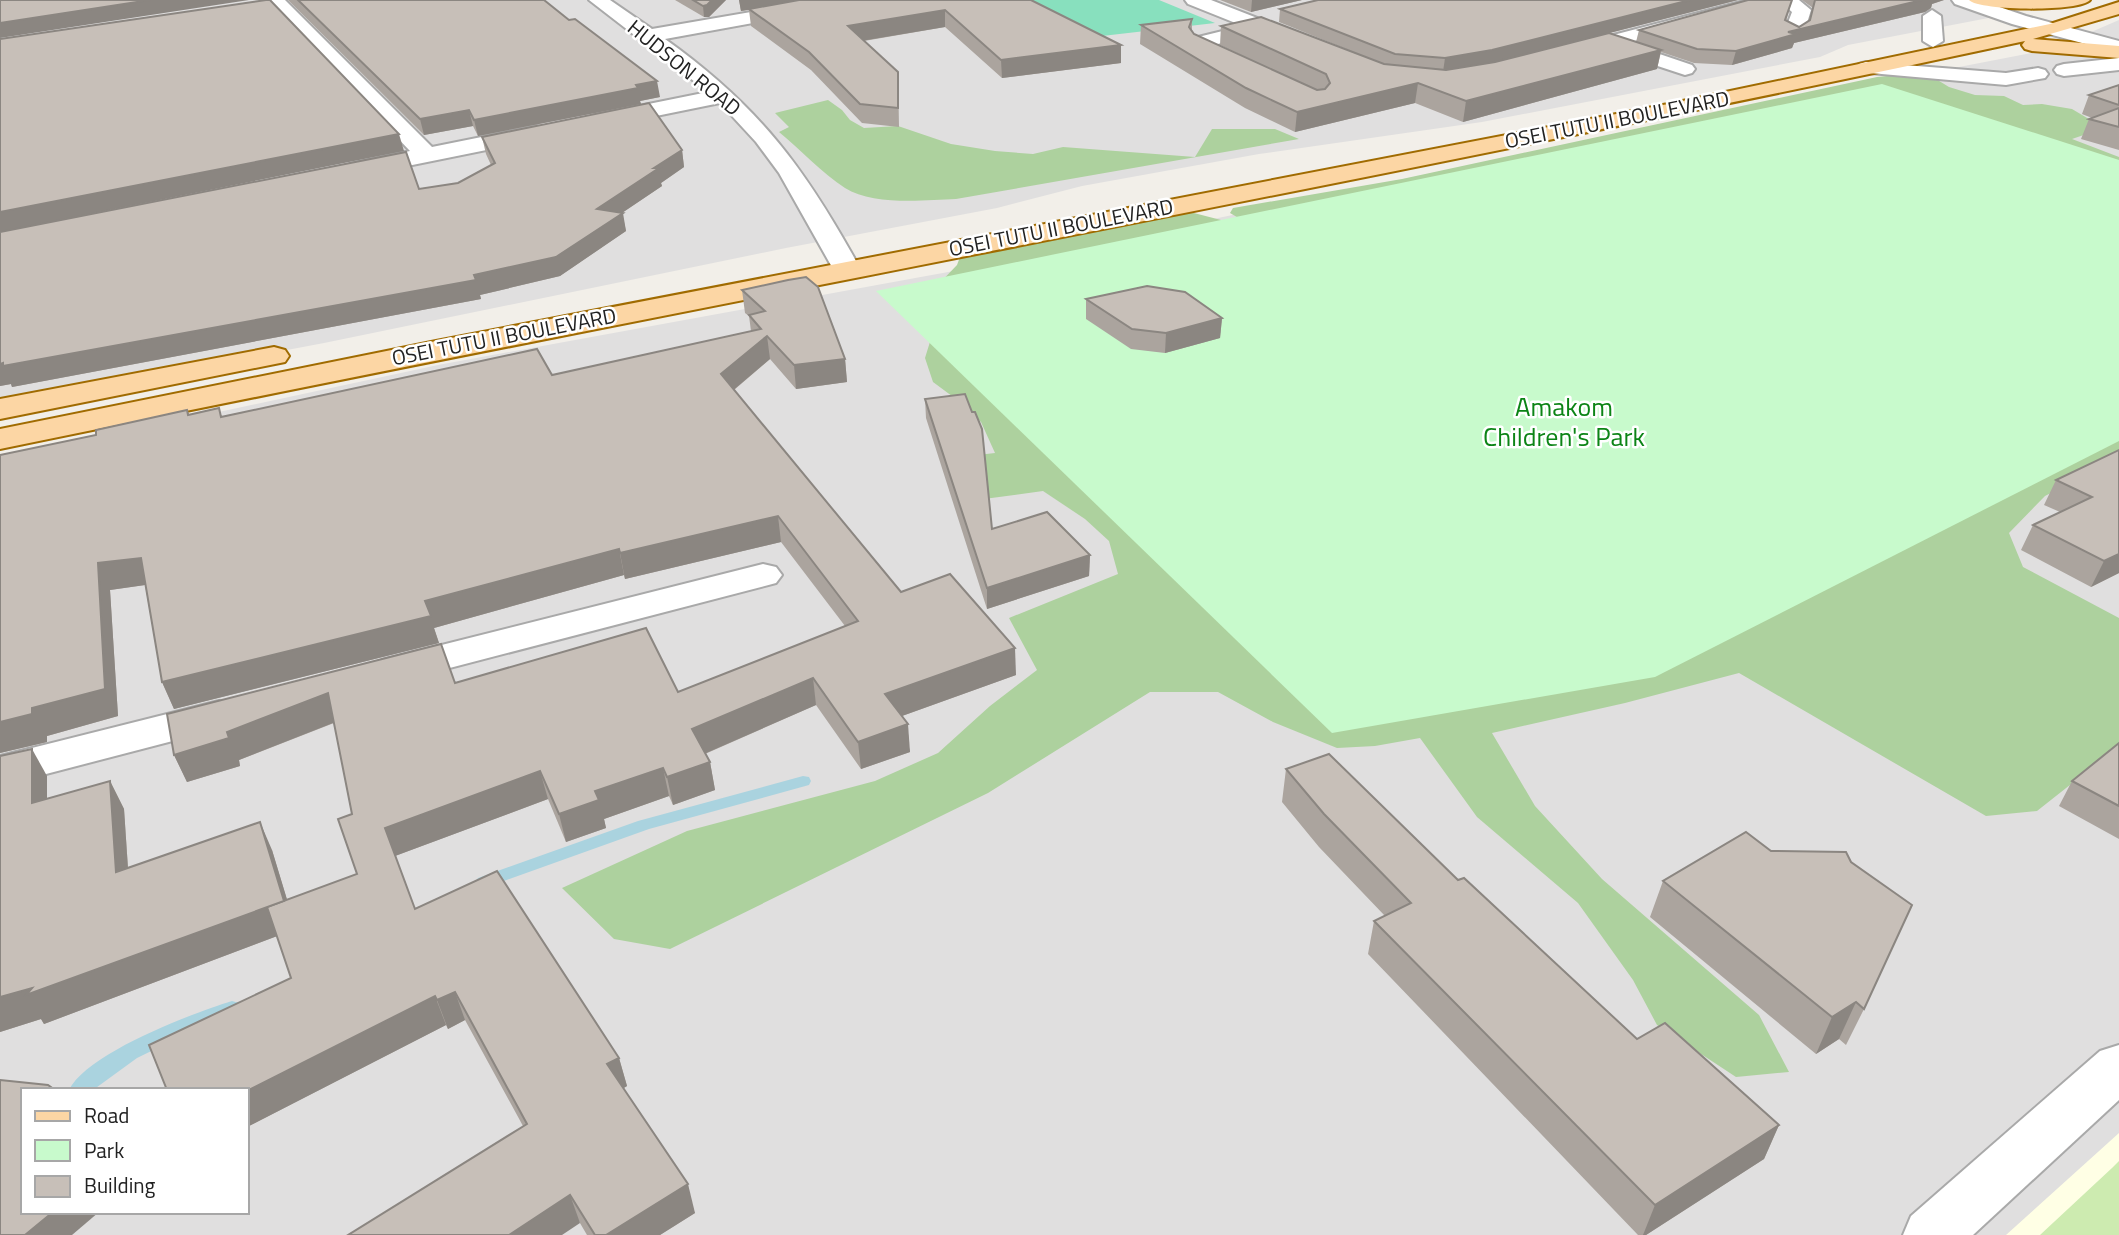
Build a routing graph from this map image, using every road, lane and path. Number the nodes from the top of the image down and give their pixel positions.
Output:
1 (598, 0) edge
2 (851, 0) edge
3 (1194, 0) edge
4 (1769, 0) edge
5 (1787, 0) edge
6 (1962, 0) edge
7 (1978, 0) edge
8 (2081, 0) edge
9 (277, 2) edge
10 (1933, 8) edge
11 (2119, 8) edge
12 (252, 9) edge
13 (1286, 12) edge
14 (2026, 18) junction
15 (1254, 24) junction
16 (2061, 27) junction
17 (1794, 33) edge
18 (647, 36) junction
19 (2119, 39) edge
20 (1607, 43) junction
21 (1313, 47) edge
22 (1941, 47) junction
23 (2119, 49) edge
24 (1555, 56) edge
25 (2119, 64) edge
26 (1866, 68) junction
27 (1685, 69) dead end
28 (2064, 70) dead end
29 (1258, 73) edge
30 (2038, 74) dead end
31 (723, 96) junction
32 (427, 155) junction
33 (333, 174) edge
34 (1017, 213) dead end
35 (847, 252) junction
36 (0, 409) edge
37 (0, 439) edge
38 (763, 575) dead end
39 (362, 678) edge
40 (256, 706) edge
41 (0, 771) edge
42 (2119, 1067) edge
43 (1932, 1235) edge

1 - 18 street, HUDSON ROAD
2 - 18 street
3 - 15 street
4 - 20 street
5 - 17 street
6 - 14 street
7 - 8 main road
8 - 14 main road, OSEI TUTU II BOULEVARD
9 - 12 street
9 - 32 street
10 - 22 street
11 - 16 main road, OSEI TUTU II BOULEVARD
13 - 15 street
14 - 16 street
14 - 22 main road, OSEI TUTU II BOULEVARD
15 - 21 street
15 - 29 street
16 - 19 street
16 - 22 main road, OSEI TUTU II BOULEVARD
16 - 23 street
18 - 31 street, HUDSON ROAD
20 - 24 street
20 - 27 street
22 - 23 main road
22 - 26 main road, OSEI TUTU II BOULEVARD
22 - 34 main road, OSEI TUTU II BOULEVARD
25 - 28 street
26 - 30 street
26 - 35 main road, OSEI TUTU II BOULEVARD
31 - 32 street
31 - 35 street, HUDSON ROAD
32 - 33 street
35 - 36 main road, OSEI TUTU II BOULEVARD
35 - 37 main road, OSEI TUTU II BOULEVARD
38 - 39 street
40 - 41 street
42 - 43 street

